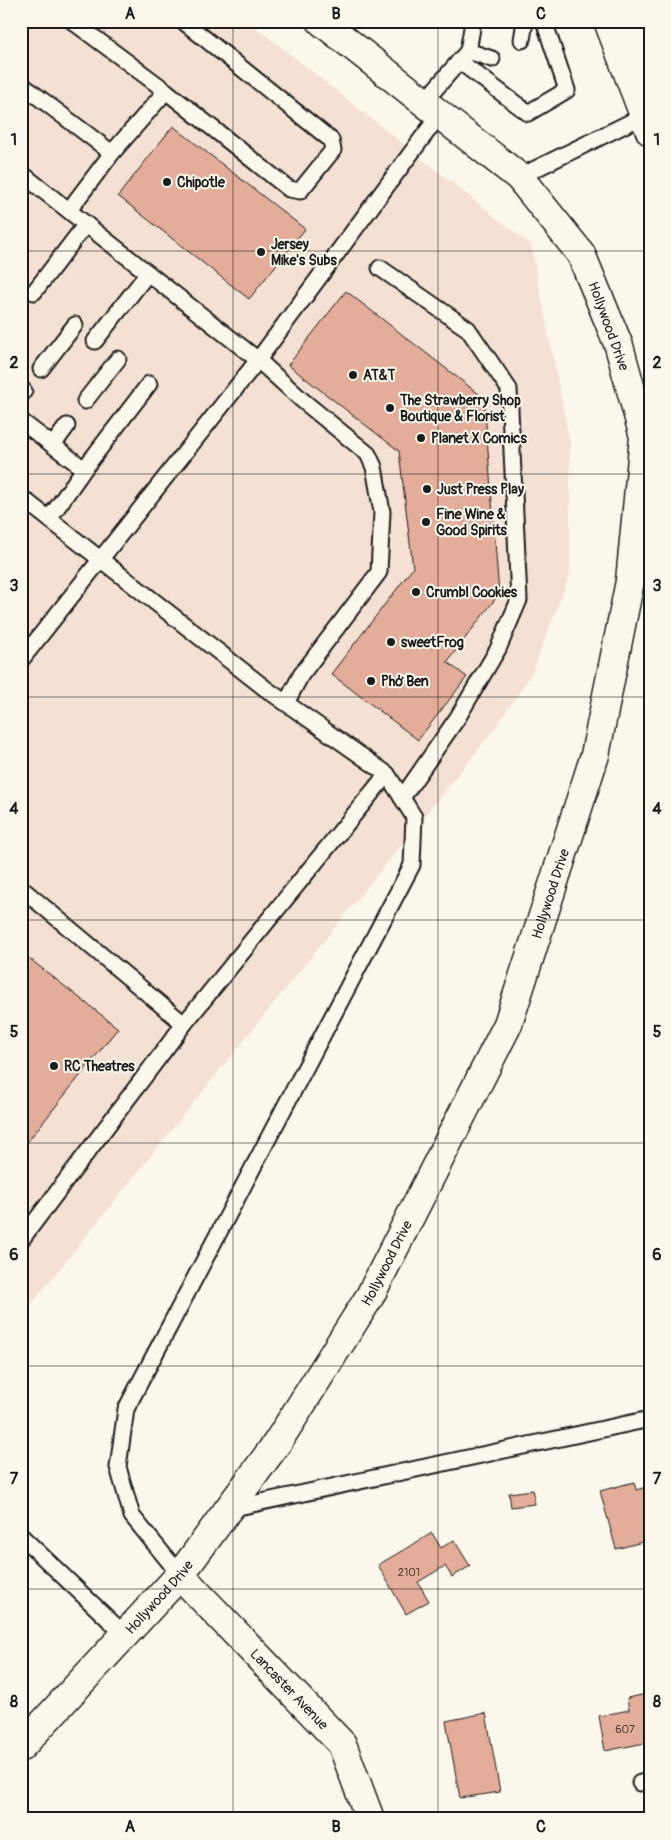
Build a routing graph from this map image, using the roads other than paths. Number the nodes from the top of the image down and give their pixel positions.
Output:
1 (72, 21) edge
2 (183, 21) edge
3 (321, 21) edge
4 (525, 21) edge
5 (544, 21) edge
6 (608, 21) edge
7 (636, 21) edge
8 (472, 28) dead end
9 (522, 40) dead end
10 (463, 56) junction
11 (492, 59) dead end
12 (650, 62) edge
13 (21, 84) edge
14 (166, 92) junction
15 (432, 108) junction
16 (646, 123) edge
17 (112, 153) junction
18 (21, 173) edge
19 (519, 177) junction
20 (68, 210) junction
21 (86, 224) junction
22 (380, 268) dead end
23 (148, 273) junction
24 (28, 293) edge
25 (75, 325) dead end
26 (95, 341) dead end
27 (118, 359) dead end
28 (258, 360) junction
29 (41, 369) dead end
30 (149, 384) dead end
31 (85, 401) dead end
32 (21, 421) edge
33 (67, 426) dead end
34 (54, 445) junction
35 (84, 468) junction
36 (21, 497) edge
37 (49, 518) junction
38 (650, 530) edge
39 (100, 559) junction
40 (630, 581) junction
41 (21, 660) edge
42 (286, 703) junction
43 (386, 774) junction
44 (402, 798) junction
45 (21, 888) edge
46 (184, 1024) junction
47 (21, 1240) edge
48 (650, 1419) edge
49 (229, 1509) junction
50 (21, 1536) edge
51 (180, 1575) junction
52 (125, 1635) junction
53 (21, 1747) edge
54 (370, 1819) edge

1 - 14 lane
2 - 14 lane
3 - 15 main road, Hollywood Drive
4 - 9 lane
5 - 10 lane
6 - 16 main road
7 - 12 main road
8 - 10 lane
10 - 11 lane
10 - 15 lane
13 - 17 lane
14 - 17 lane
15 - 19 main road, Hollywood Drive
15 - 28 lane
16 - 19 lane
17 - 20 lane
18 - 20 lane
19 - 40 main road, Hollywood Drive
20 - 21 lane
21 - 23 lane
21 - 24 lane
22 - 44 lane
23 - 26 lane
23 - 28 lane
25 - 29 lane
27 - 31 lane
28 - 39 lane
28 - 42 lane
30 - 35 lane
32 - 34 lane
33 - 34 lane
34 - 35 lane
35 - 37 lane
36 - 37 lane
37 - 39 lane
38 - 40 main road
39 - 41 lane
39 - 42 lane
40 - 49 main road, Hollywood Drive
42 - 43 lane
43 - 44 lane
43 - 46 lane
44 - 51 lane
45 - 46 lane
46 - 47 lane
48 - 49 lane
49 - 51 main road, Hollywood Drive
50 - 52 lane
51 - 52 main road, Hollywood Drive
51 - 54 main road, Lancaster Avenue
52 - 53 main road, Hollywood Drive

